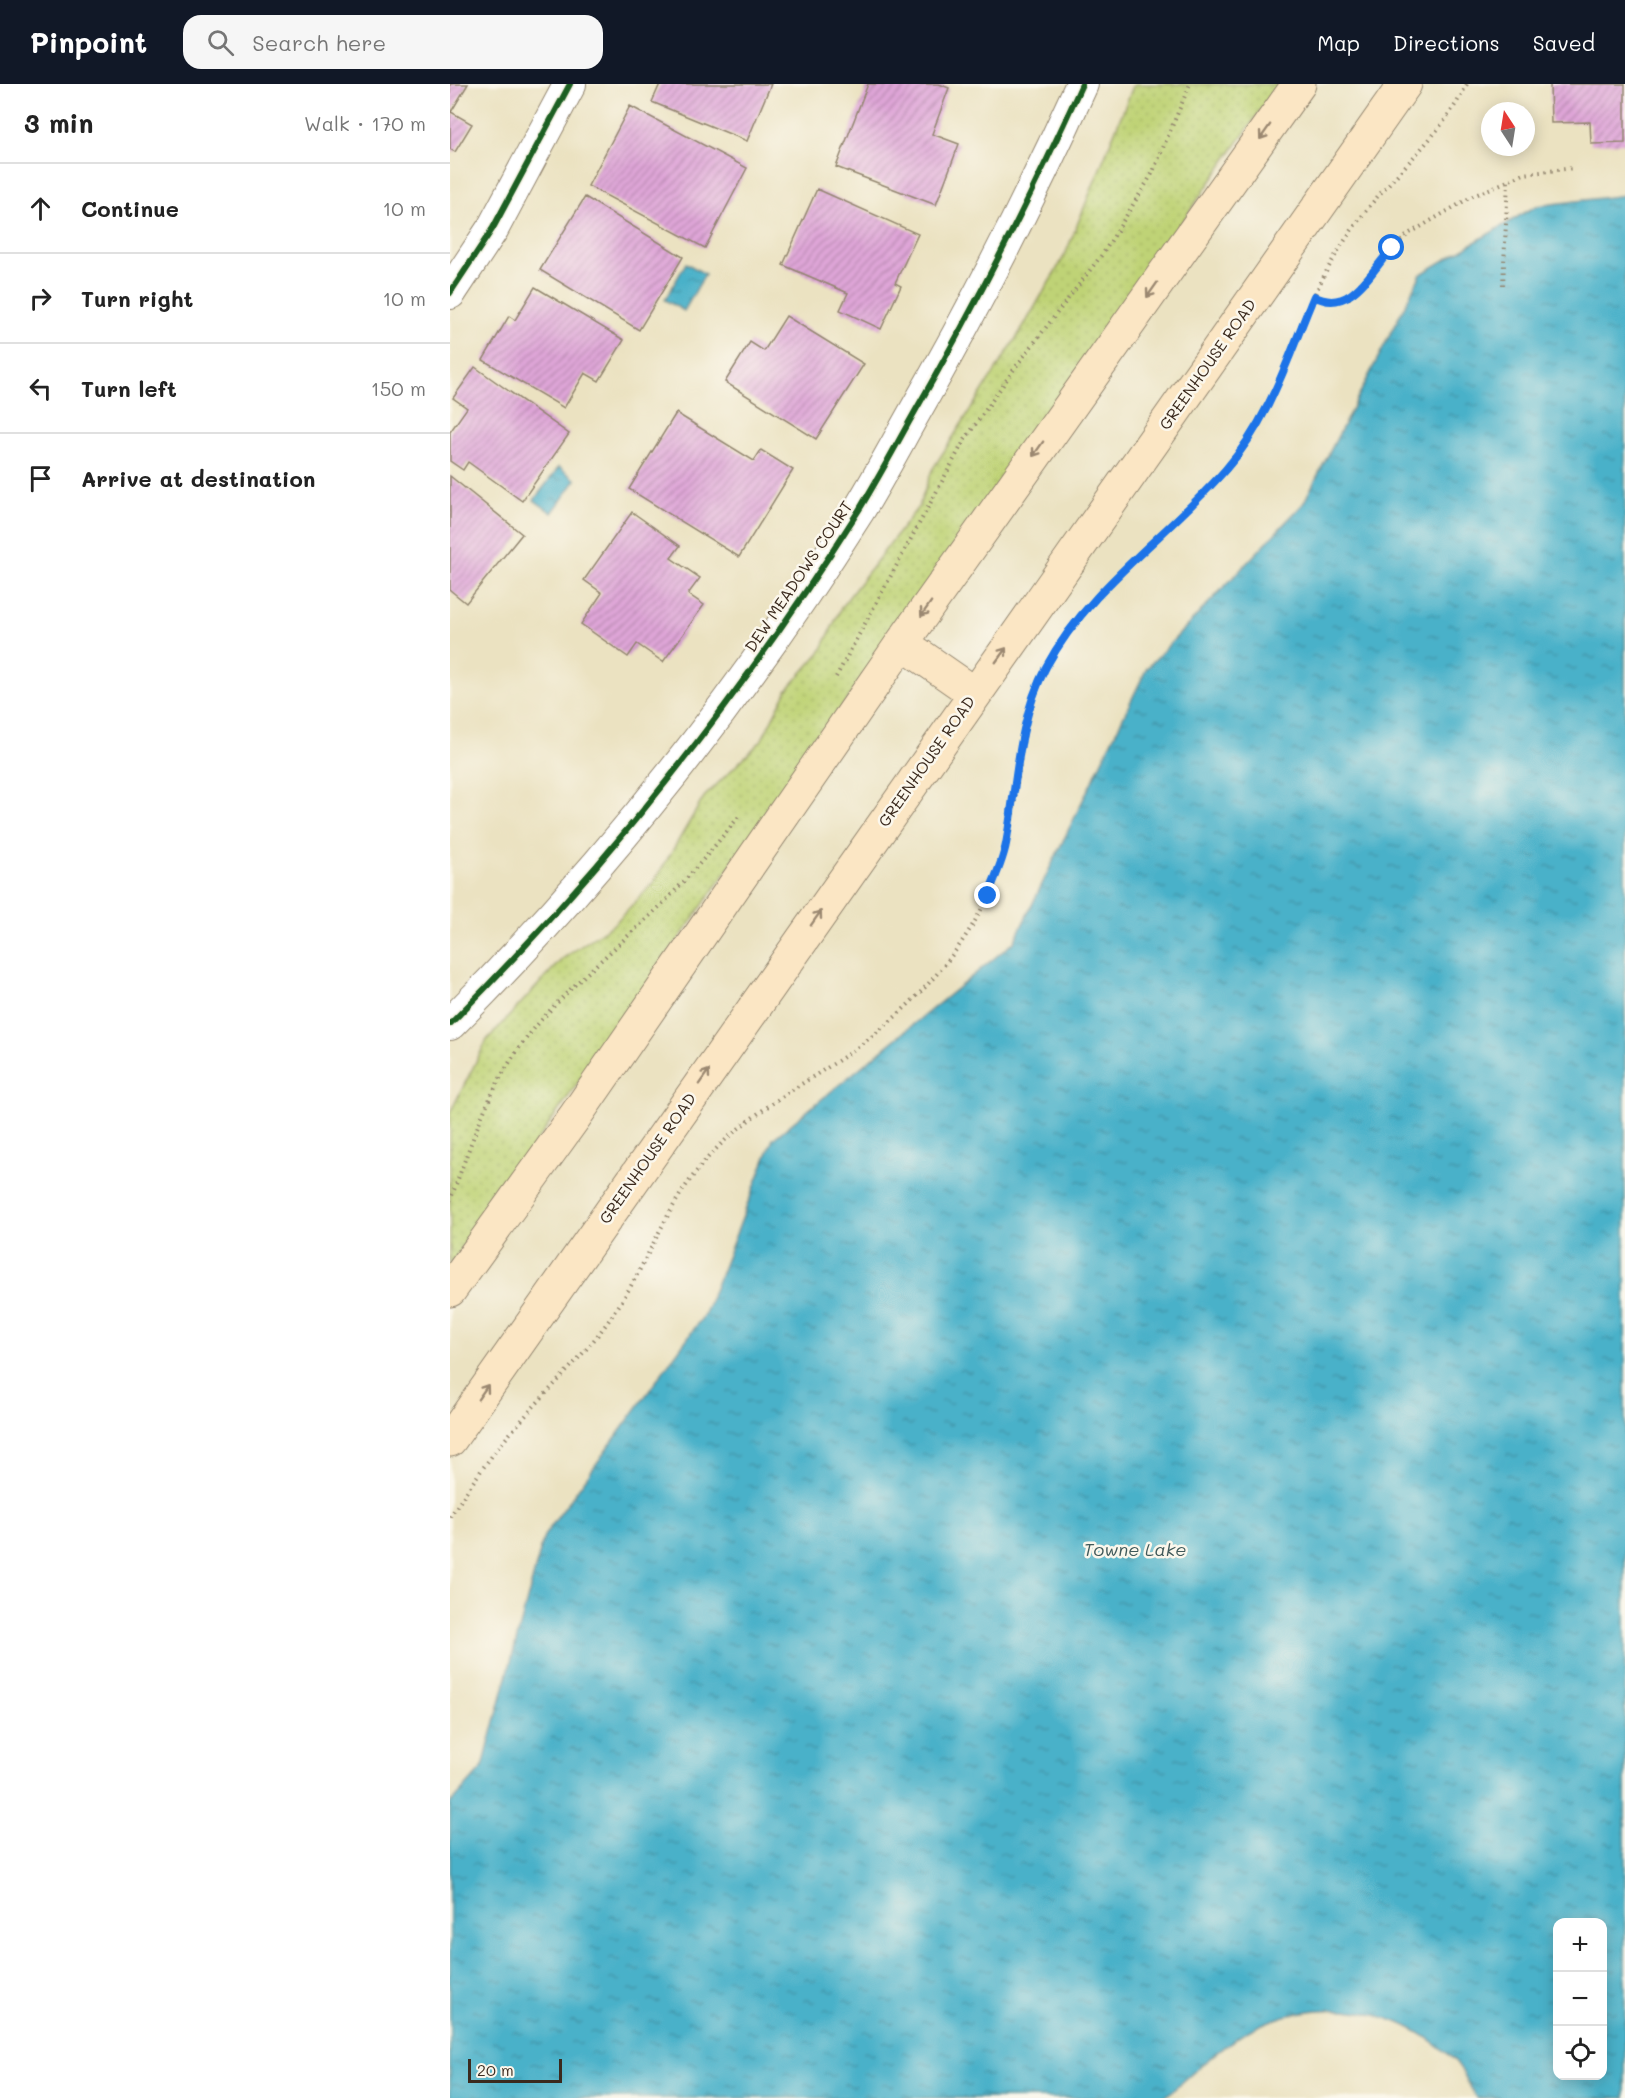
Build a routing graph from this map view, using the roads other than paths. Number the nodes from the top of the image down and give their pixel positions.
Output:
1 (570, 84) edge
2 (1082, 84) edge
3 (1299, 84) edge
4 (1405, 84) edge
5 (450, 293) edge
6 (902, 643) junction
7 (974, 693) junction
8 (450, 1024) edge
9 (450, 1290) edge
10 (450, 1440) edge

1 - 5 street
2 - 8 street, DEW MEADOWS COURT
3 -> 6 main road
7 -> 4 main road, GREENHOUSE ROAD
6 - 7 main road
6 - 9 main road
10 -> 7 main road, GREENHOUSE ROAD

